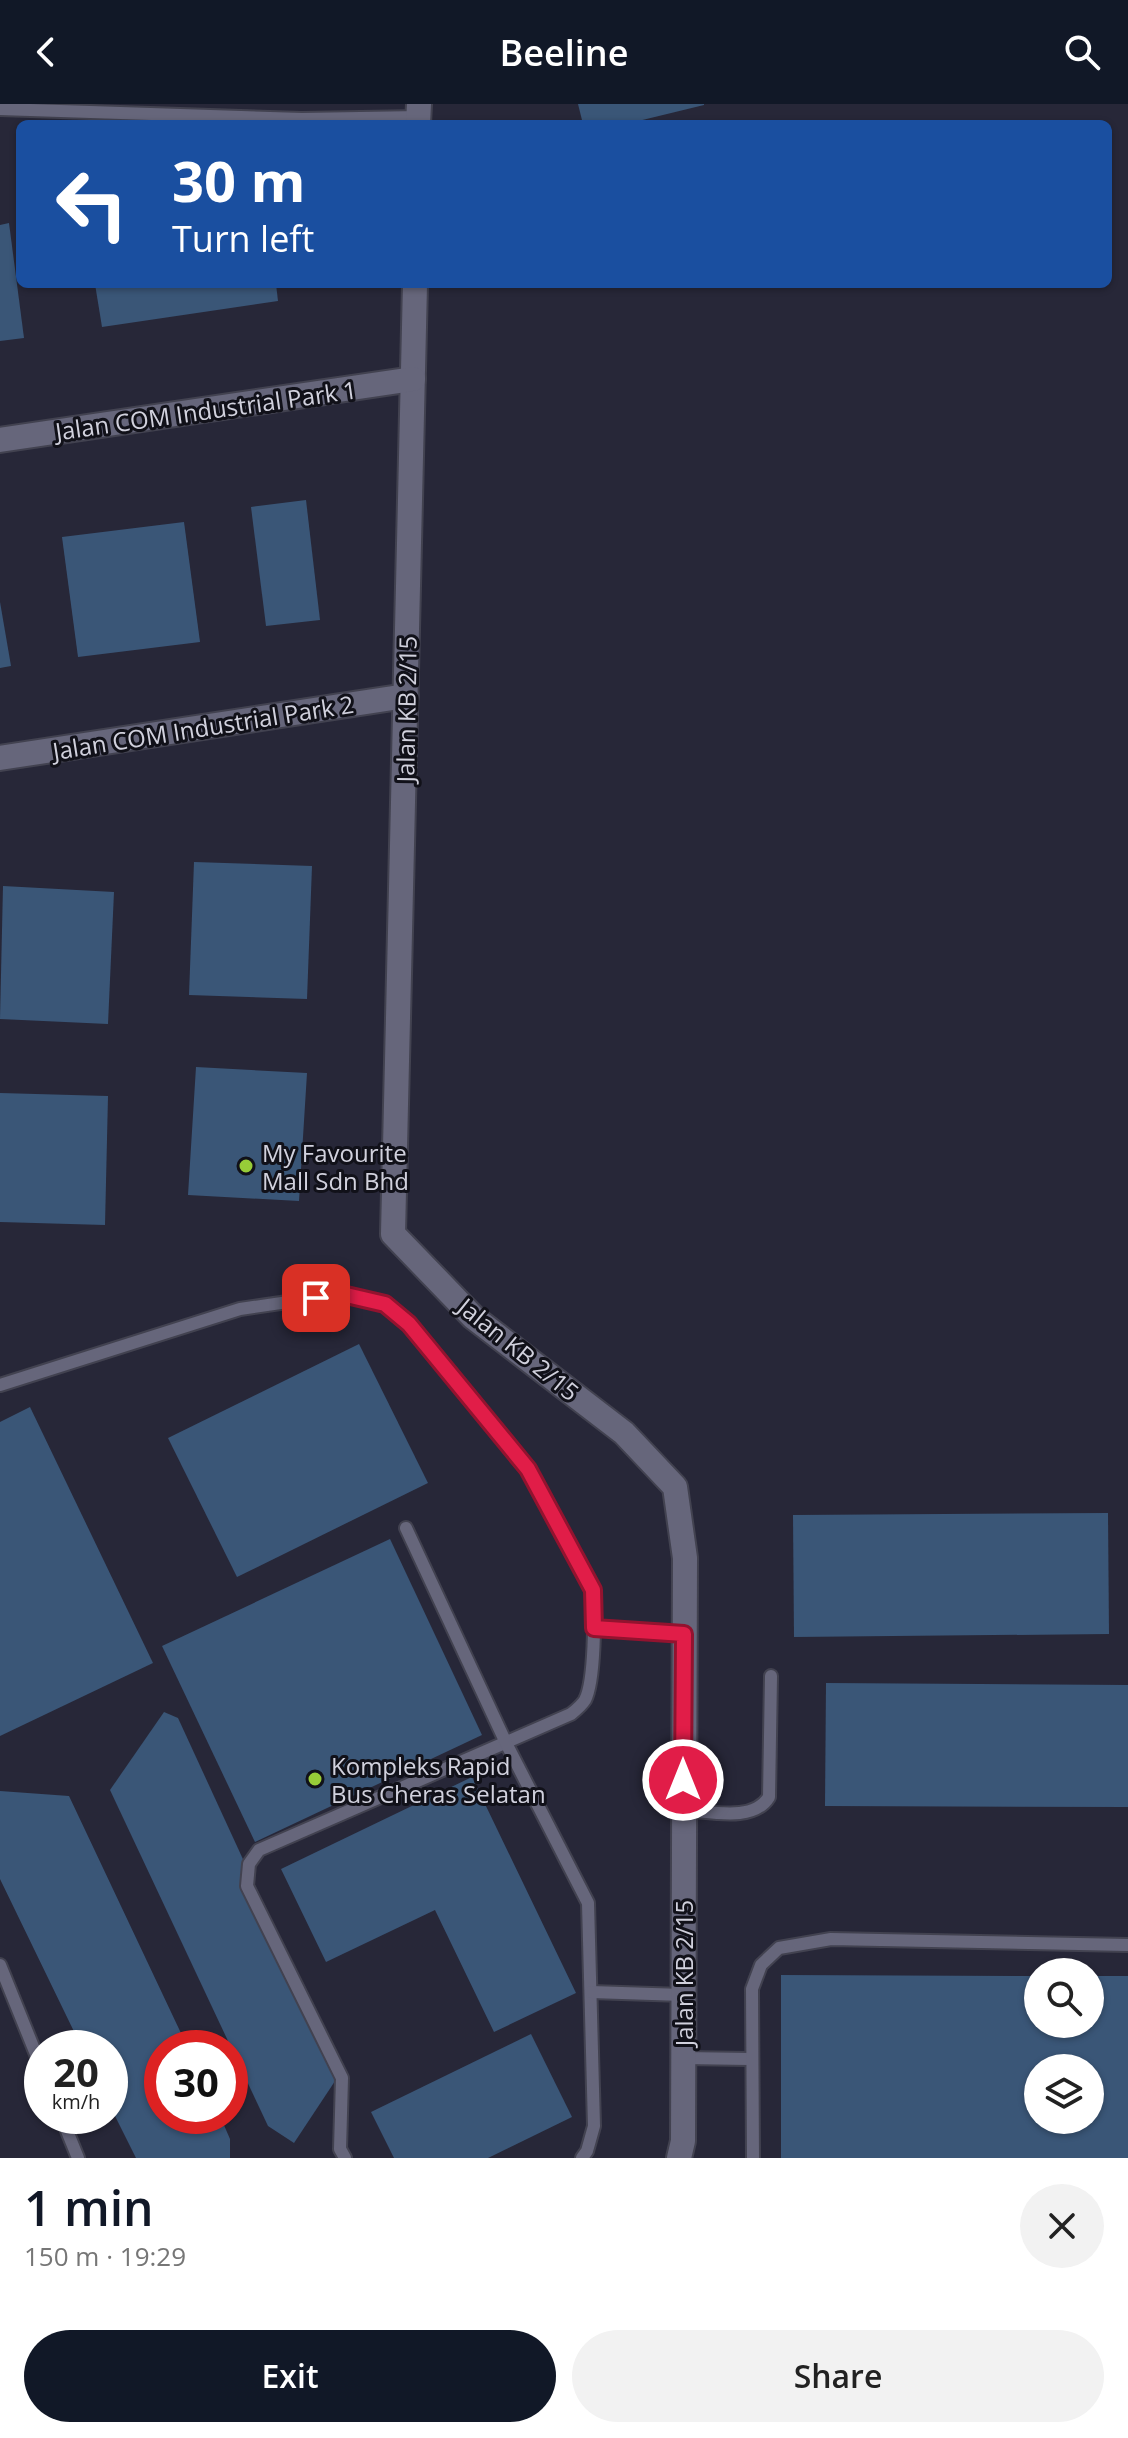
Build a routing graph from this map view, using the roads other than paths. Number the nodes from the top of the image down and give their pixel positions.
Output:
1 (0, 109) edge
2 (419, 115) edge
3 (415, 288) edge
4 (413, 379) junction
5 (0, 440) edge
6 (406, 696) junction
7 (0, 758) edge
8 (0, 1385) edge
9 (406, 1528) dead end
10 (594, 1628) junction
11 (684, 1634) junction
12 (771, 1676) dead end
13 (506, 1743) junction
14 (683, 1810) junction
15 (1128, 1945) edge
16 (0, 1965) edge
17 (591, 1992) junction
18 (683, 1995) junction
19 (26, 2030) edge
20 (683, 2058) junction
21 (750, 2059) junction
22 (68, 2134) edge
23 (78, 2158) edge
24 (345, 2158) edge
25 (582, 2158) edge
26 (679, 2158) edge
27 (753, 2158) edge

1 - 2 lane
3 - 4 street, Jalan KB 2/15
4 - 5 street, Jalan COM Industrial Park 1
4 - 6 street, Jalan KB 2/15
6 - 7 street, Jalan COM Industrial Park 2
6 - 11 street, Jalan KB 2/15
8 - 10 lane
9 - 13 lane
10 - 11 lane
10 - 13 lane
11 - 14 street, Jalan KB 2/15
12 - 14 lane
13 - 17 lane
13 - 24 lane
14 - 18 street, Jalan KB 2/15
15 - 21 lane
16 - 19 lane
17 - 18 lane
17 - 25 lane
18 - 20 street, Jalan KB 2/15
20 - 21 lane
20 - 26 street, Jalan KB 2/15
21 - 27 lane
22 - 23 lane

